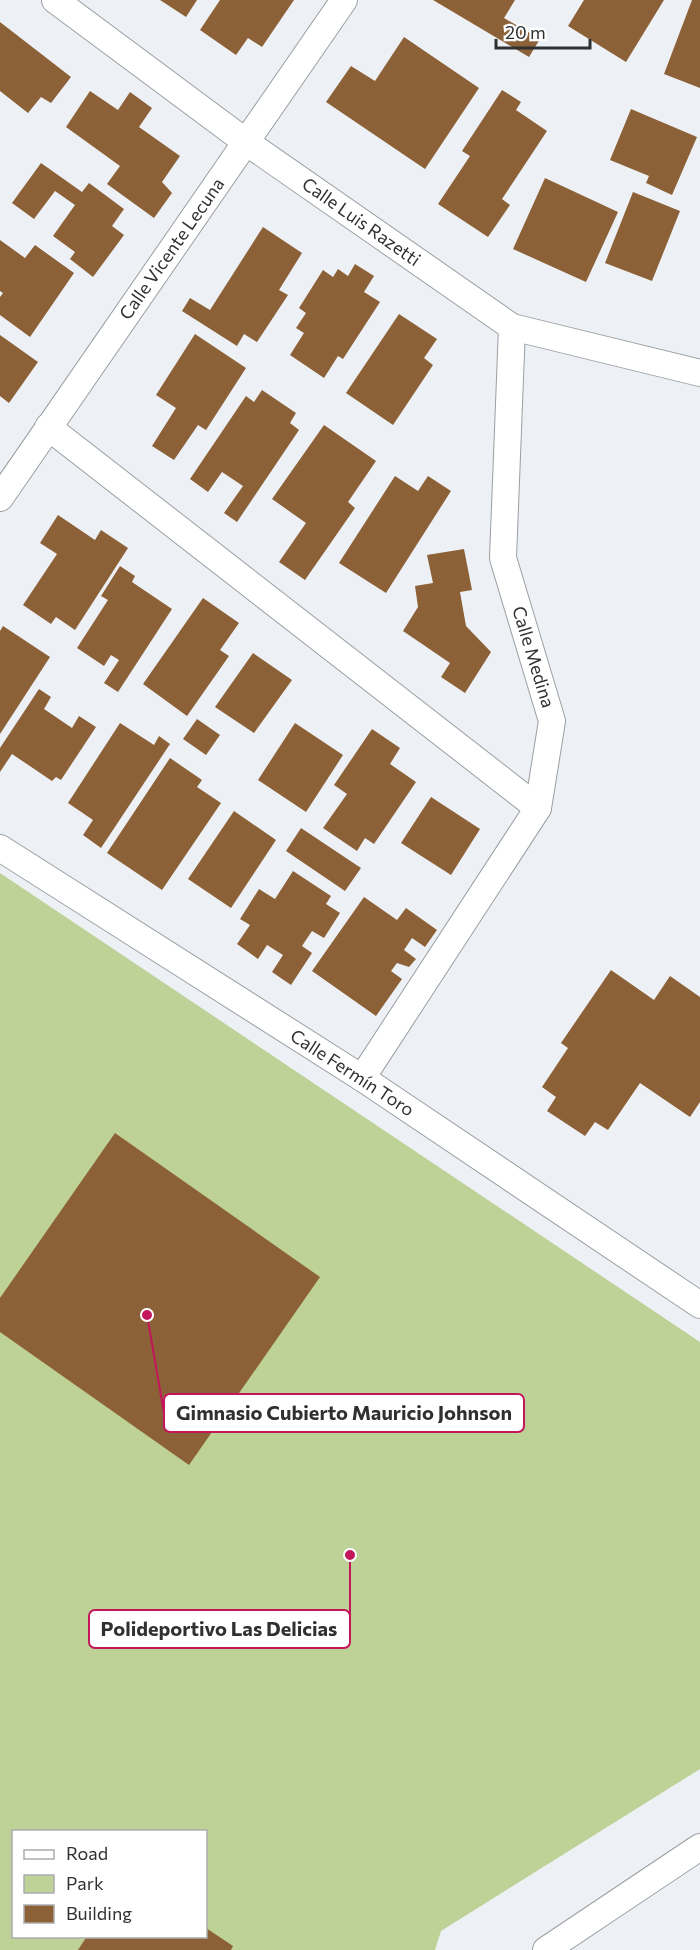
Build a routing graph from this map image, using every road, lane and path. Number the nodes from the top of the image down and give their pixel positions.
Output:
1 (55, 0) edge
2 (344, 0) edge
3 (246, 142) junction
4 (512, 327) junction
5 (700, 373) edge
6 (48, 427) junction
7 (0, 498) edge
8 (537, 808) junction
9 (0, 848) edge
10 (362, 1078) junction
11 (700, 1305) edge
12 (700, 1847) edge
13 (546, 1950) edge

1 - 3 street, Calle Luis Razetti
2 - 3 street, Calle Vicente Lecuna
3 - 4 street, Calle Luis Razetti
3 - 6 street, Calle Vicente Lecuna
4 - 5 street, Calle Luis Razetti
4 - 8 street, Calle Medina
6 - 7 street, Calle Vicente Lecuna
6 - 8 street
8 - 10 street, Calle Medina
9 - 10 street, Calle Fermín Toro
10 - 11 street, Calle Fermín Toro
12 - 13 street

